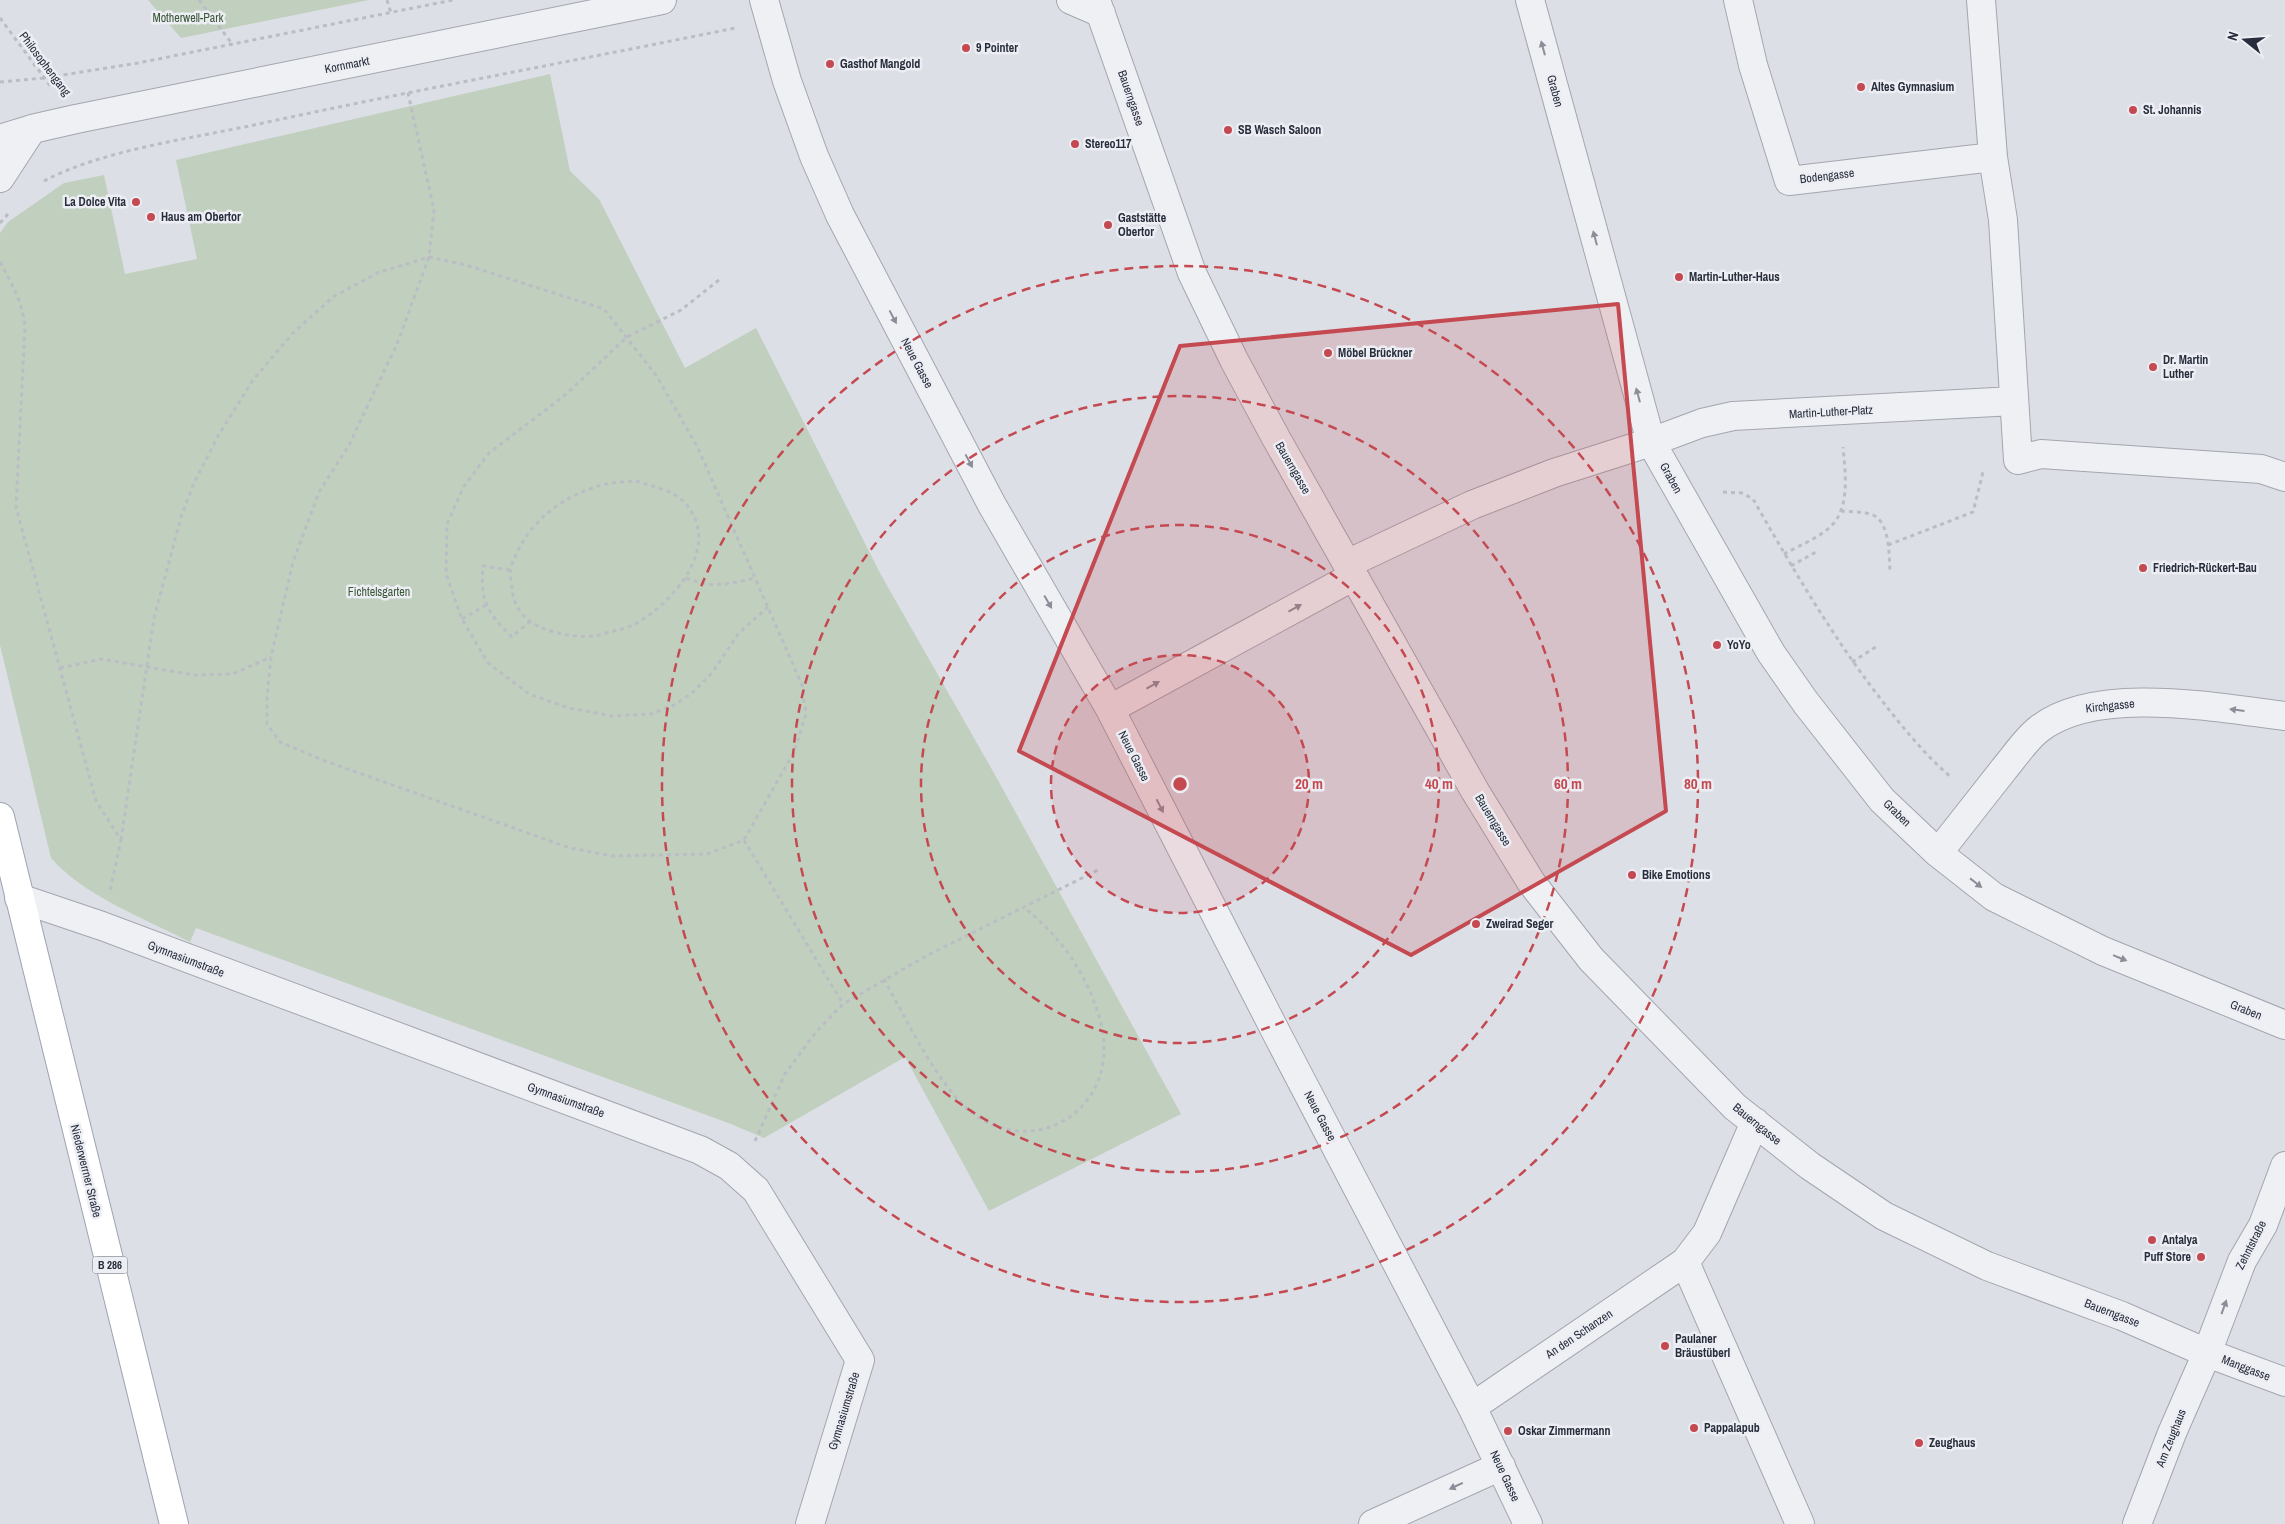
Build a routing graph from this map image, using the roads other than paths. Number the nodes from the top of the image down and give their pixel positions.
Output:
1 (662, 0) edge
2 (764, 0) edge
3 (1071, 0) edge
4 (1530, 0) edge
5 (1738, 0) edge
6 (1981, 0) edge
7 (1099, 7) edge
8 (0, 121) edge
9 (32, 129) junction
10 (0, 139) edge
11 (1993, 157) junction
12 (0, 178) edge
13 (2014, 401) junction
14 (1651, 442) junction
15 (2285, 477) edge
16 (1351, 570) junction
17 (1110, 709) junction
18 (2285, 716) edge
19 (0, 817) edge
20 (1938, 853) junction
21 (19, 898) junction
22 (2285, 1025) edge
23 (1755, 1122) junction
24 (2285, 1166) edge
25 (1685, 1262) junction
26 (2207, 1353) junction
27 (2285, 1382) edge
28 (1472, 1407) junction
29 (1501, 1466) junction
30 (174, 1524) edge
31 (810, 1524) edge
32 (1373, 1524) edge
33 (1528, 1524) edge
34 (1800, 1524) edge
35 (2137, 1524) edge

1 - 9 street, Kornmarkt
2 -> 17 street, Neue Gasse
3 - 7 street
14 -> 4 street, Graben
5 - 11 street, Bodengasse
6 - 11 street
7 - 16 street, Bauerngasse
8 - 9 street, Kornmarkt
9 - 10 street, Kornmarkt
9 - 12 street
11 - 13 street
13 - 14 street, Martin-Luther-Platz
13 - 15 street
14 - 16 street
14 - 20 street, Graben
17 -> 16 street
16 - 23 street, Bauerngasse
17 -> 28 street, Neue Gasse
18 -> 20 street, Kirchgasse
19 - 21 main road, Niederwerrner Straße / B 286
20 -> 22 street, Graben
21 - 30 main road, Niederwerrner Straße / B 286
21 - 31 street, Gymnasiumstraße
23 - 25 street, An den Schanzen
23 - 26 street, Bauerngasse
26 -> 24 street, Zehntstraße
25 - 28 street, An den Schanzen
25 - 34 street
26 - 27 street, Manggasse
26 - 35 street, Am Zeughaus
28 - 29 street, Neue Gasse
29 -> 32 street
29 - 33 street, Neue Gasse

